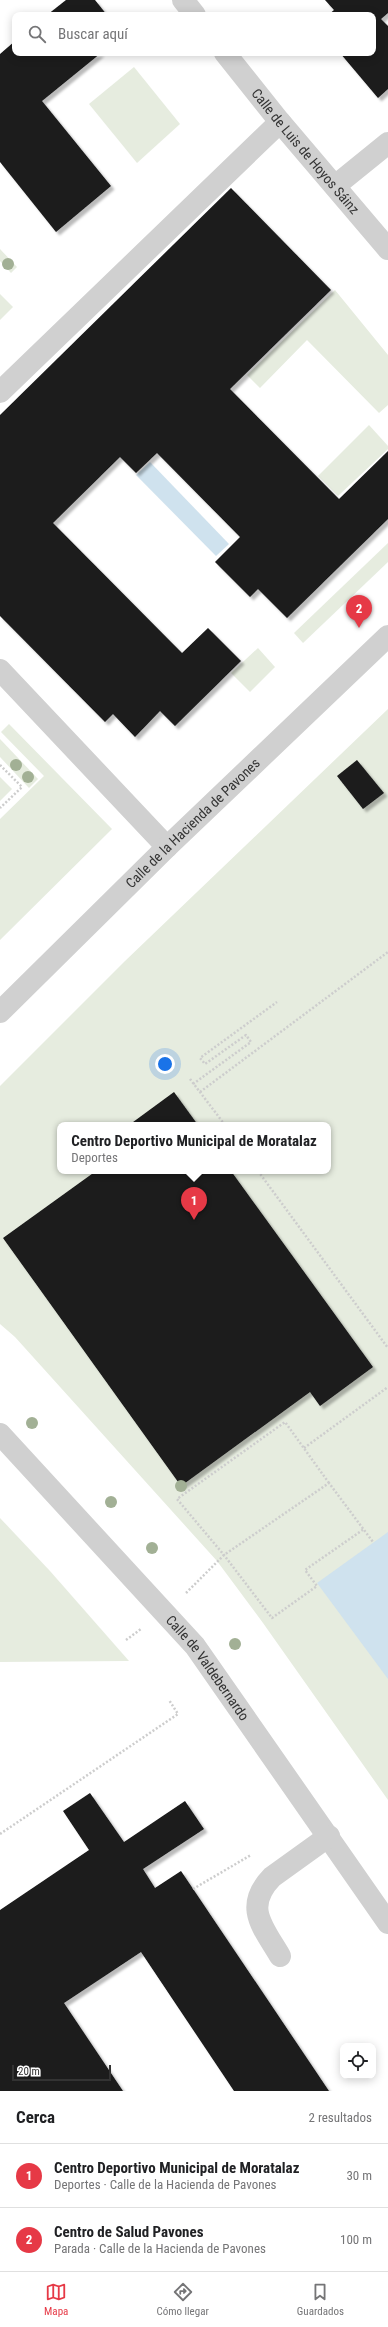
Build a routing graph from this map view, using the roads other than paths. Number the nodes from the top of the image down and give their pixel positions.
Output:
1 (183, 0) edge
2 (193, 12) edge
3 (227, 56) edge
4 (280, 122) junction
5 (388, 143) edge
6 (335, 186) junction
7 (388, 249) edge
8 (0, 392) edge
9 (388, 636) edge
10 (0, 670) edge
11 (167, 847) junction
12 (0, 1012) edge
13 (0, 1434) edge
14 (329, 1836) junction
15 (388, 1923) edge
16 (280, 1956) dead end

1 - 2 street
3 - 4 street, Calle de Luis de Hoyos Sáinz
4 - 6 street, Calle de Luis de Hoyos Sáinz
4 - 8 street
5 - 6 street
6 - 7 street, Calle de Luis de Hoyos Sáinz
9 - 11 street, Calle de la Hacienda de Pavones
10 - 11 street
11 - 12 street, Calle de la Hacienda de Pavones
13 - 14 street, Calle de Valdebernardo
14 - 15 street, Calle de Valdebernardo
14 - 16 street

